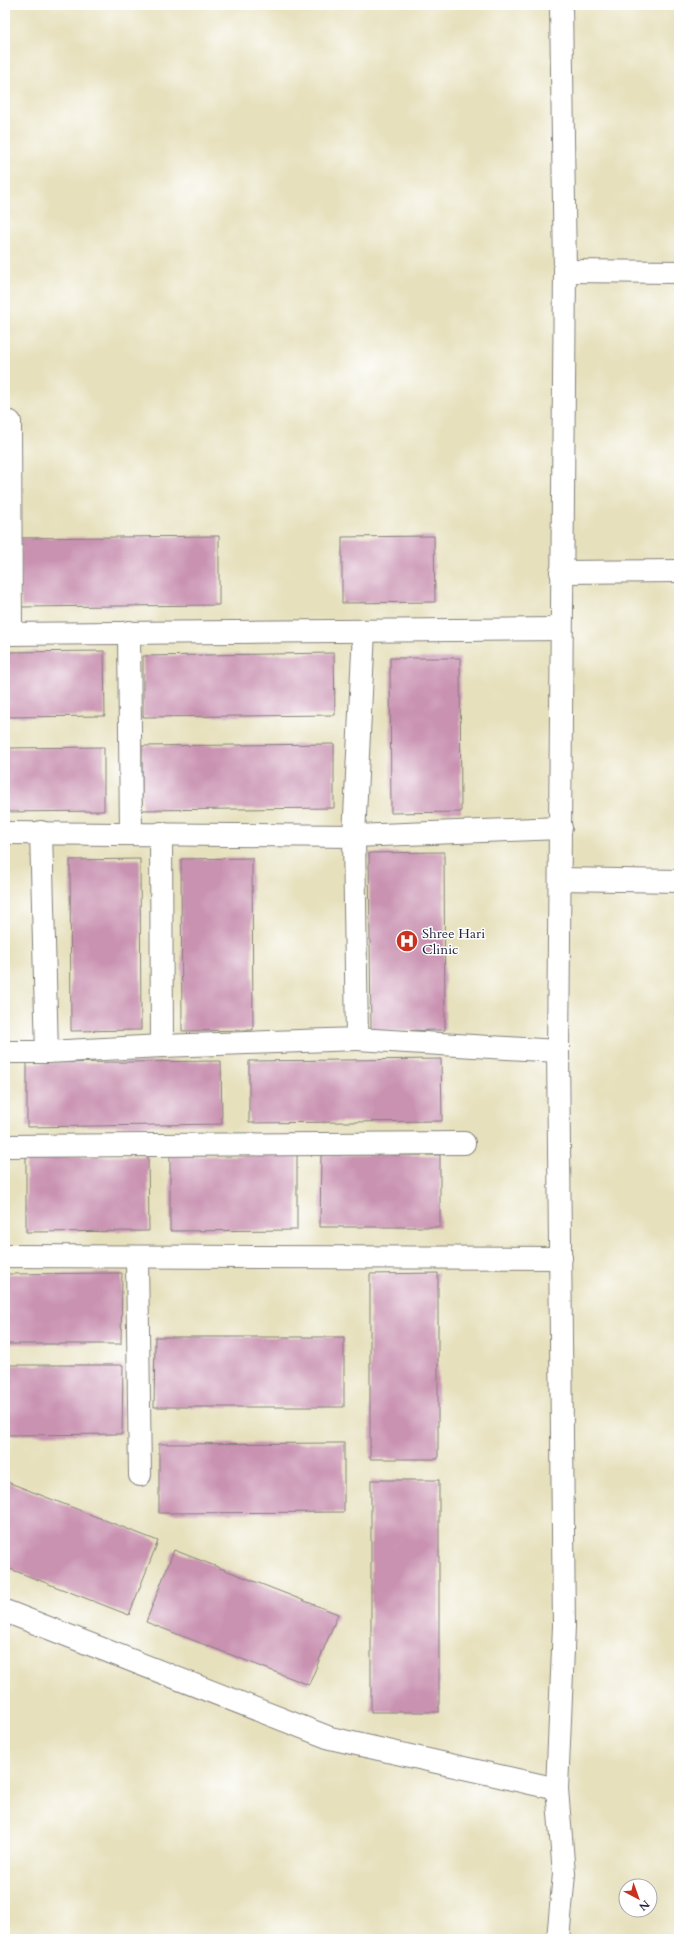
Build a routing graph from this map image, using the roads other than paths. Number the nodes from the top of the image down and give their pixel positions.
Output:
1 (561, 5) edge
2 (565, 271) junction
3 (679, 272) edge
4 (5, 422) edge
5 (679, 571) edge
6 (561, 572) junction
7 (561, 629) junction
8 (364, 630) junction
9 (129, 632) junction
10 (8, 634) edge
11 (561, 828) junction
12 (41, 832) junction
13 (5, 833) edge
14 (130, 833) junction
15 (161, 833) junction
16 (354, 836) junction
17 (560, 879) junction
18 (679, 881) edge
19 (356, 1039) junction
20 (162, 1046) junction
21 (558, 1051) junction
22 (5, 1052) edge
23 (47, 1052) junction
24 (464, 1143) dead end
25 (5, 1146) edge
26 (5, 1256) edge
27 (137, 1258) junction
28 (561, 1258) junction
29 (140, 1476) dead end
30 (5, 1611) edge
31 (557, 1789) junction
32 (558, 1939) edge

1 - 2 street
2 - 3 street
2 - 6 street
4 - 10 street
5 - 6 street
6 - 7 street
7 - 8 street
7 - 11 street
8 - 9 street
8 - 16 street
9 - 10 street
9 - 14 street
11 - 16 street
11 - 17 street
12 - 13 street
12 - 14 street
12 - 23 street
14 - 15 street
15 - 16 street
15 - 20 street
16 - 19 street
17 - 18 street
17 - 21 street
19 - 20 street
19 - 21 street
20 - 23 street
21 - 28 street
22 - 23 street
24 - 25 street
26 - 27 street
27 - 28 street
27 - 29 street
28 - 31 street
30 - 31 street
31 - 32 street

